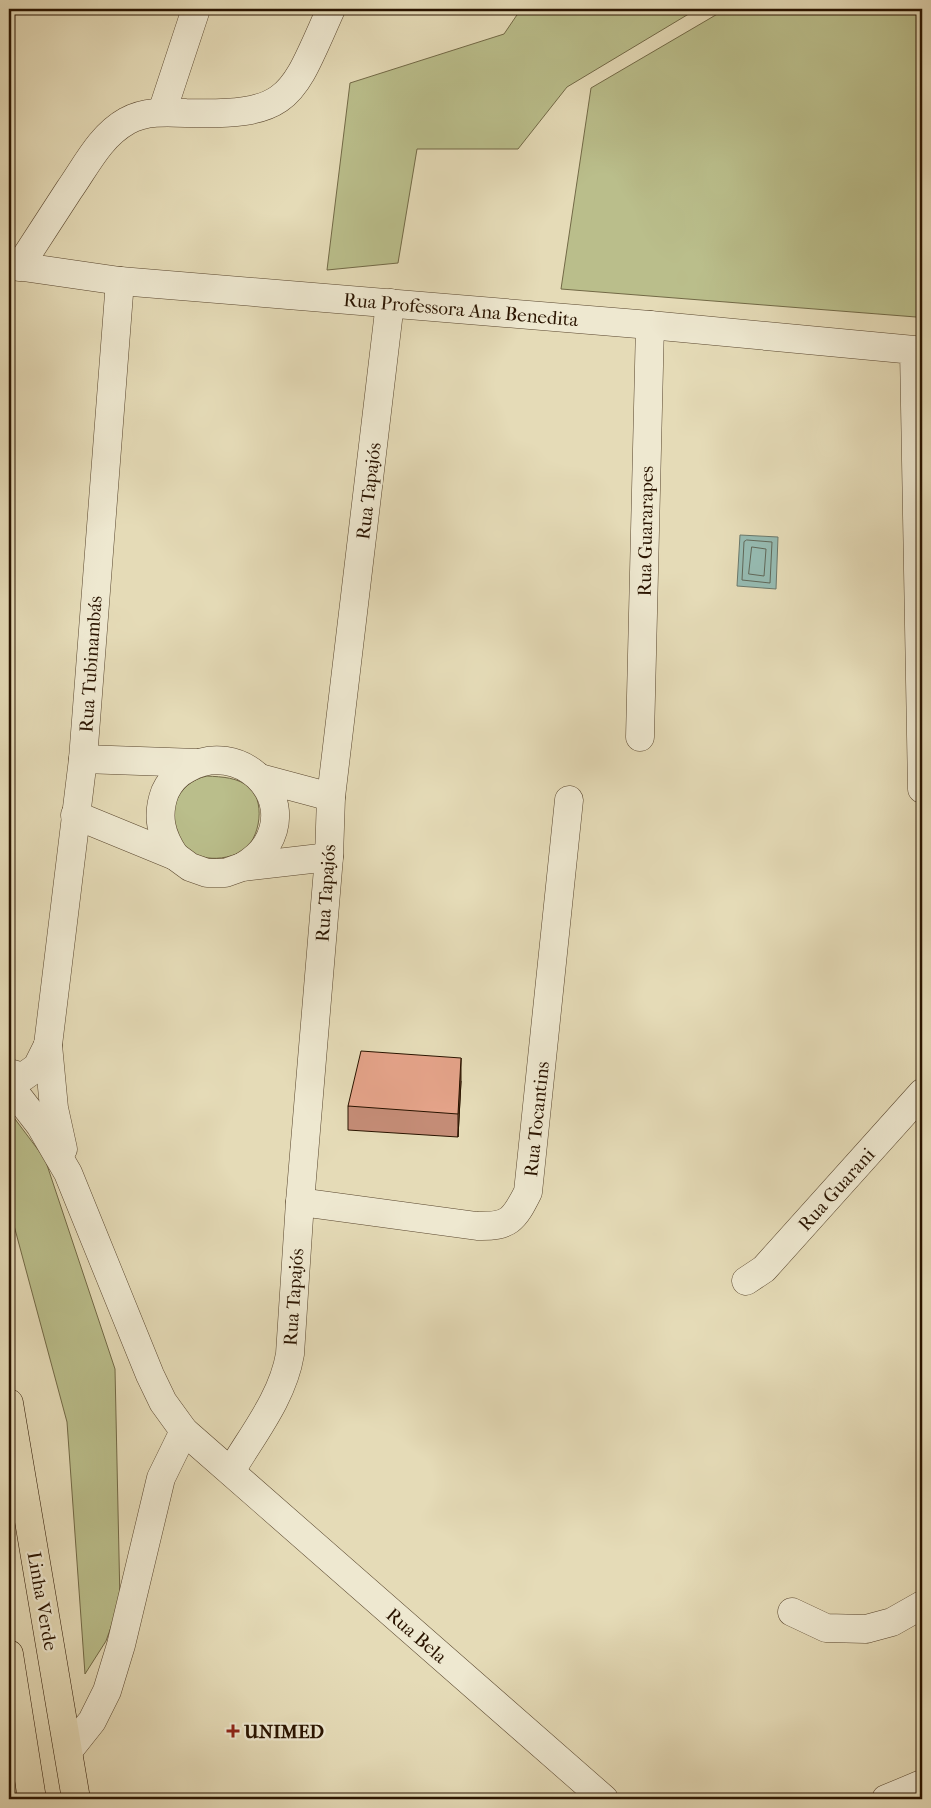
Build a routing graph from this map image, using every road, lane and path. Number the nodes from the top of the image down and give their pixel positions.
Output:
1 (196, 9) edge
2 (331, 9) edge
3 (162, 112) junction
4 (14, 266) edge
5 (120, 281) junction
6 (390, 304) junction
7 (650, 325) junction
8 (918, 347) edge
9 (640, 737) dead end
10 (83, 759) junction
11 (198, 762) junction
12 (260, 778) junction
13 (922, 788) edge
14 (330, 797) junction
15 (569, 800) dead end
16 (75, 815) junction
17 (176, 856) junction
18 (328, 857) junction
19 (242, 867) junction
20 (48, 1045) junction
21 (9, 1073) edge
22 (9, 1085) edge
23 (922, 1093) edge
24 (68, 1173) junction
25 (300, 1202) junction
26 (746, 1280) dead end
27 (9, 1403) edge
28 (184, 1431) junction
29 (231, 1471) junction
30 (922, 1605) edge
31 (792, 1612) dead end
32 (9, 1654) edge
33 (69, 1750) junction
34 (922, 1784) edge
35 (32, 1799) edge
36 (76, 1799) edge
37 (604, 1799) edge
38 (886, 1799) edge

1 - 3 street
2 - 3 street
3 - 4 street
4 - 5 street, Rua Professora Ana Benedita
5 - 6 street, Rua Professora Ana Benedita
5 - 10 street, Rua Tubinambás
6 - 7 street, Rua Professora Ana Benedita
6 - 14 street, Rua Tapajós
7 - 8 street, Rua Professora Ana Benedita
7 - 9 street, Rua Guararapes
8 - 13 street
10 - 11 street
10 - 16 street, Rua Tubinambás
11 - 12 street
11 - 17 street
12 - 14 street
12 - 19 street
14 - 18 street, Rua Tapajós
15 - 25 street, Rua Tocantins
16 - 17 street
16 - 20 street, Rua Tubinambás
17 - 19 street
18 - 19 street
18 - 25 street, Rua Tapajós
20 - 21 street
20 - 24 street
22 - 24 street
23 - 26 street, Rua Guarani
24 - 28 street, Rua Bela
25 - 29 street, Rua Tapajós
27 - 33 highway, Linha Verde
28 - 29 street, Rua Bela
28 - 33 street
29 - 37 street, Rua Bela
30 - 31 street
32 - 35 highway
33 - 36 highway, Linha Verde
34 - 38 street

